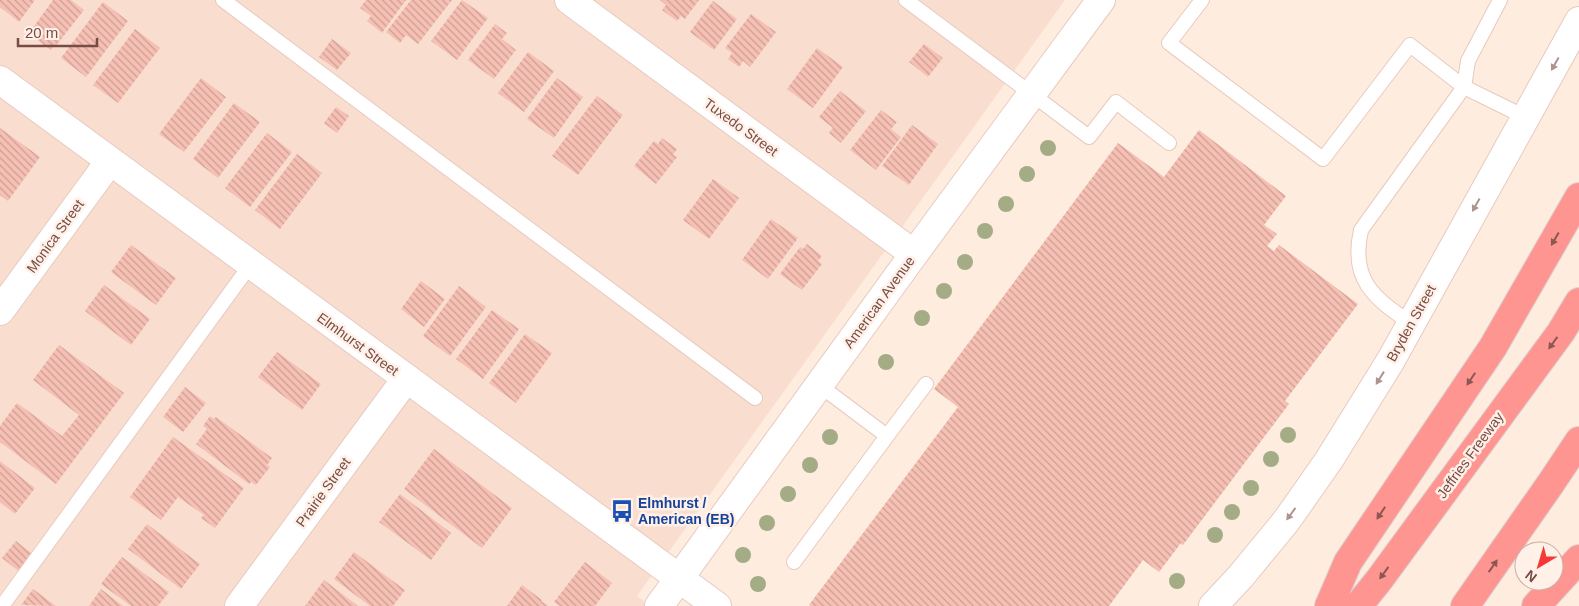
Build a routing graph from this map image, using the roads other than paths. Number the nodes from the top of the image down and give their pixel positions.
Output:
1 (223, 0) edge
2 (569, 0) edge
3 (906, 0) edge
4 (1101, 0) edge
5 (1202, 0) edge
6 (1500, 0) edge
7 (1579, 21) edge
8 (0, 80) edge
9 (1464, 87) junction
10 (1033, 94) junction
11 (1525, 117) junction
12 (1169, 143) dead end
13 (110, 161) junction
14 (1579, 197) edge
15 (914, 254) junction
16 (250, 264) junction
17 (1579, 302) edge
18 (0, 311) edge
19 (1411, 323) junction
20 (406, 379) junction
21 (926, 384) dead end
22 (819, 385) junction
23 (755, 398) dead end
24 (887, 436) junction
25 (1579, 441) edge
26 (1579, 559) edge
27 (794, 562) dead end
28 (679, 578) junction
29 (2, 606) edge
30 (239, 606) edge
31 (659, 606) edge
32 (717, 606) edge
33 (1213, 606) edge
34 (1329, 606) edge
35 (1358, 606) edge
36 (1464, 606) edge
37 (1536, 606) edge

1 - 23 lane
2 - 15 street, Tuxedo Street
3 - 10 lane
4 - 10 street, American Avenue
5 - 9 lane
6 - 9 lane
7 -> 11 street, Bryden Street
8 - 13 street, Elmhurst Street
9 - 11 lane
9 - 19 lane
10 - 12 lane
10 - 15 street, American Avenue
11 -> 19 street, Bryden Street
13 - 16 street, Elmhurst Street
13 - 18 street, Monica Street
14 -> 34 highway
15 - 22 street, American Avenue
16 - 20 street, Elmhurst Street
16 - 29 lane
17 -> 35 highway, Jeffries Freeway
19 -> 33 street, Bryden Street
20 - 28 street, Elmhurst Street
20 - 30 street, Prairie Street
21 - 24 lane
22 - 24 lane
22 - 28 street, American Avenue
24 - 27 lane
36 -> 25 highway
26 - 37 highway
28 - 31 street, American Avenue
28 - 32 street, Elmhurst Street

